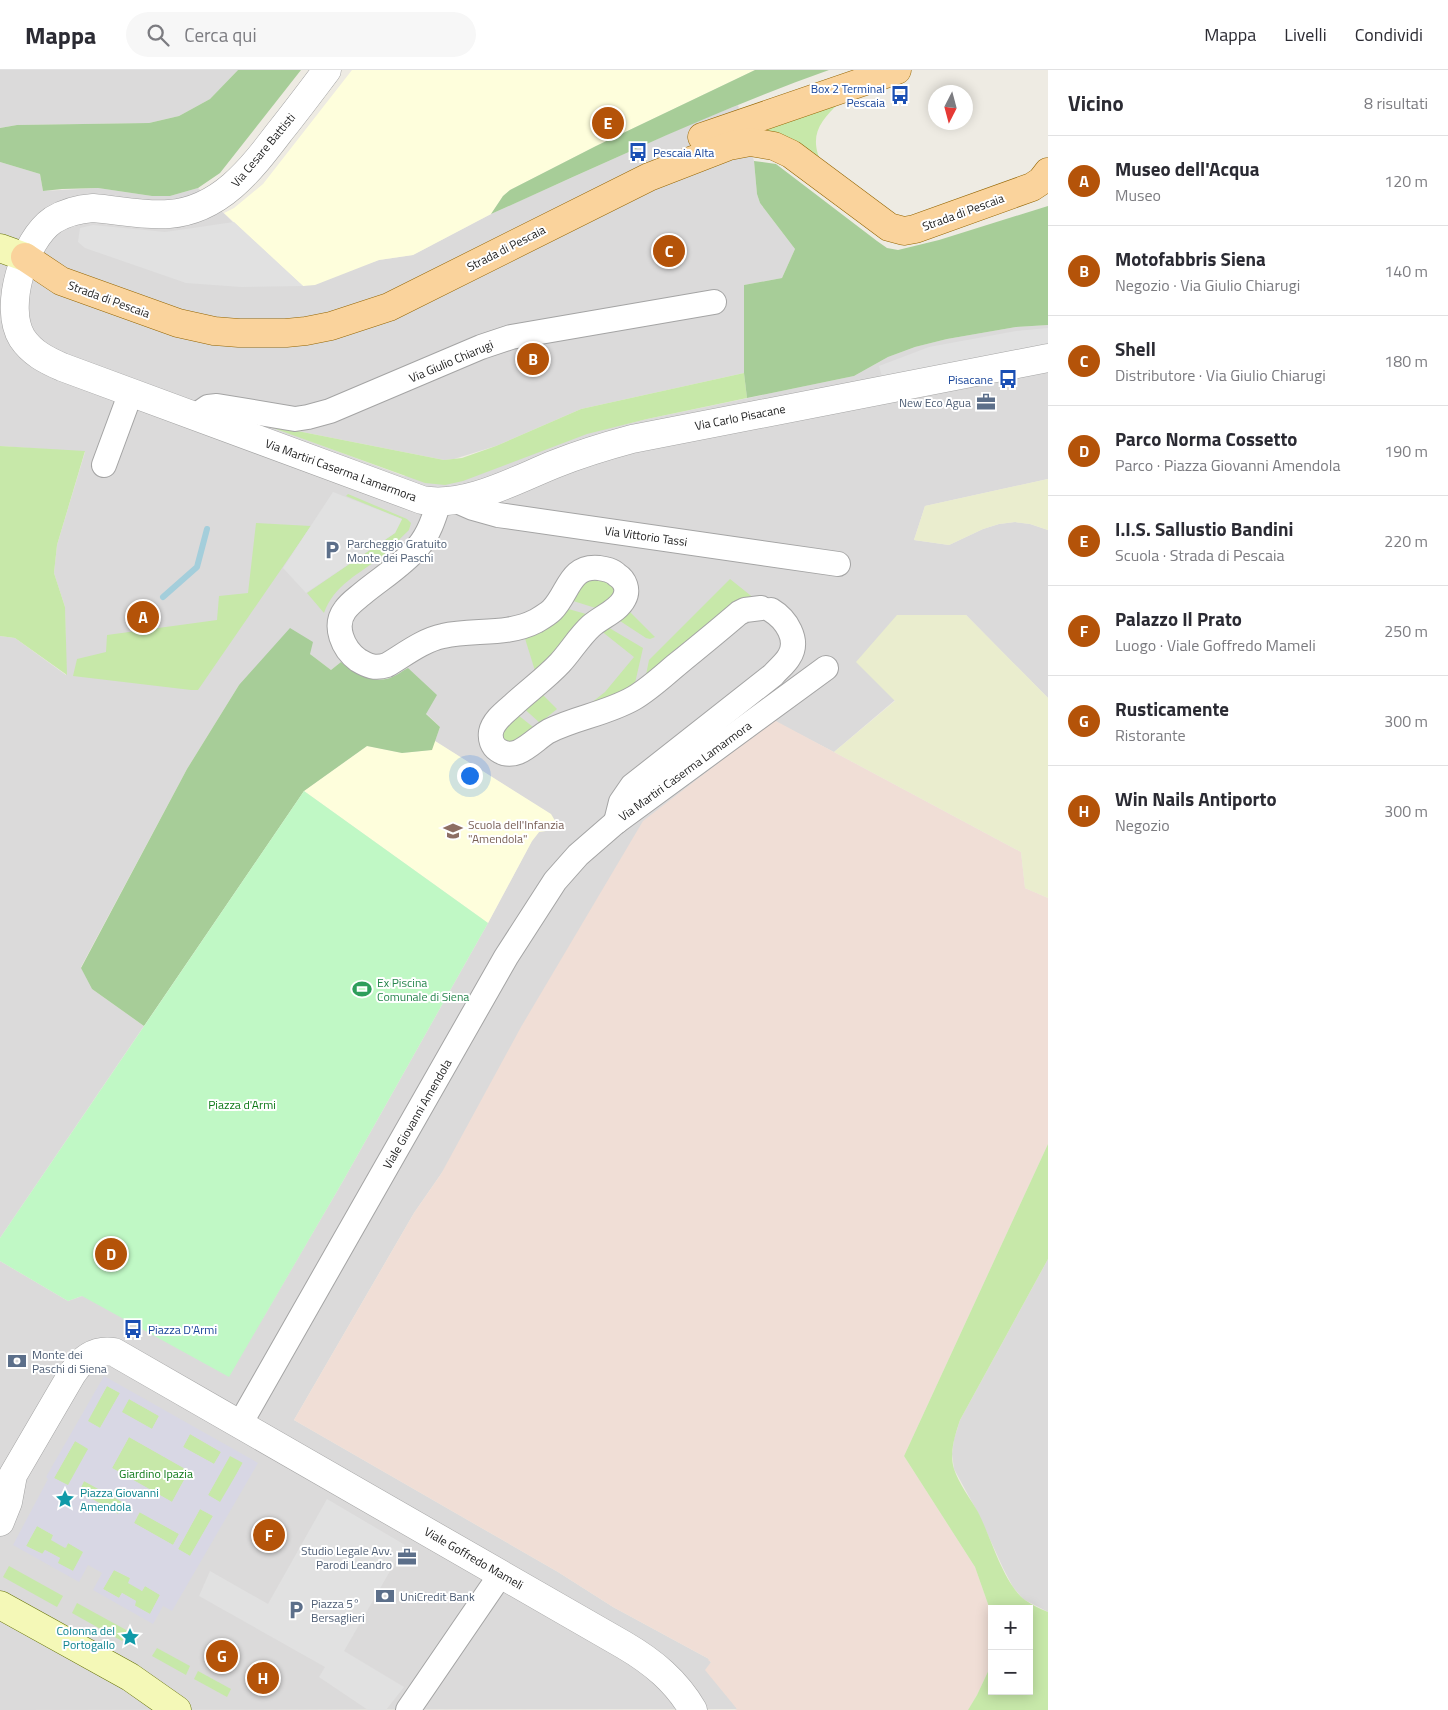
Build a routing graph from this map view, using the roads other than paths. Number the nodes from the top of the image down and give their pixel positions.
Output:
1 (328, 70) edge
2 (896, 70) edge
3 (1048, 172) edge
4 (12, 252) edge
5 (714, 302) dead end
6 (1048, 358) edge
7 (131, 392) junction
8 (195, 416) junction
9 (104, 465) dead end
10 (448, 501) junction
11 (838, 564) dead end
12 (826, 668) dead end
13 (616, 822) junction
14 (240, 1424) junction
15 (6, 1479) edge
16 (0, 1522) edge
17 (501, 1574) junction
18 (0, 1605) edge
19 (177, 1710) edge
20 (408, 1710) edge
21 (693, 1710) edge

1 - 4 street, Via Cesare Battisti
2 - 4 main road, Strada di Pescaia
3 - 4 main road, Strada di Pescaia
4 - 7 street, Via Martiri Caserma Lamarmora
5 - 8 street, Via Giulio Chiarugi
6 - 10 street, Via Carlo Pisacane
7 - 8 street, Via Martiri Caserma Lamarmora
7 - 9 street
8 - 10 street, Via Martiri Caserma Lamarmora
10 - 11 street, Via Vittorio Tassi
10 - 13 street, Via Martiri Caserma Lamarmora
12 - 13 street, Via Martiri Caserma Lamarmora
13 - 14 street, Viale Giovanni Amendola
14 - 15 street
14 - 17 street, Viale Goffredo Mameli
15 - 16 street
17 - 20 street
17 - 21 street, Viale Goffredo Mameli
18 - 19 main road

